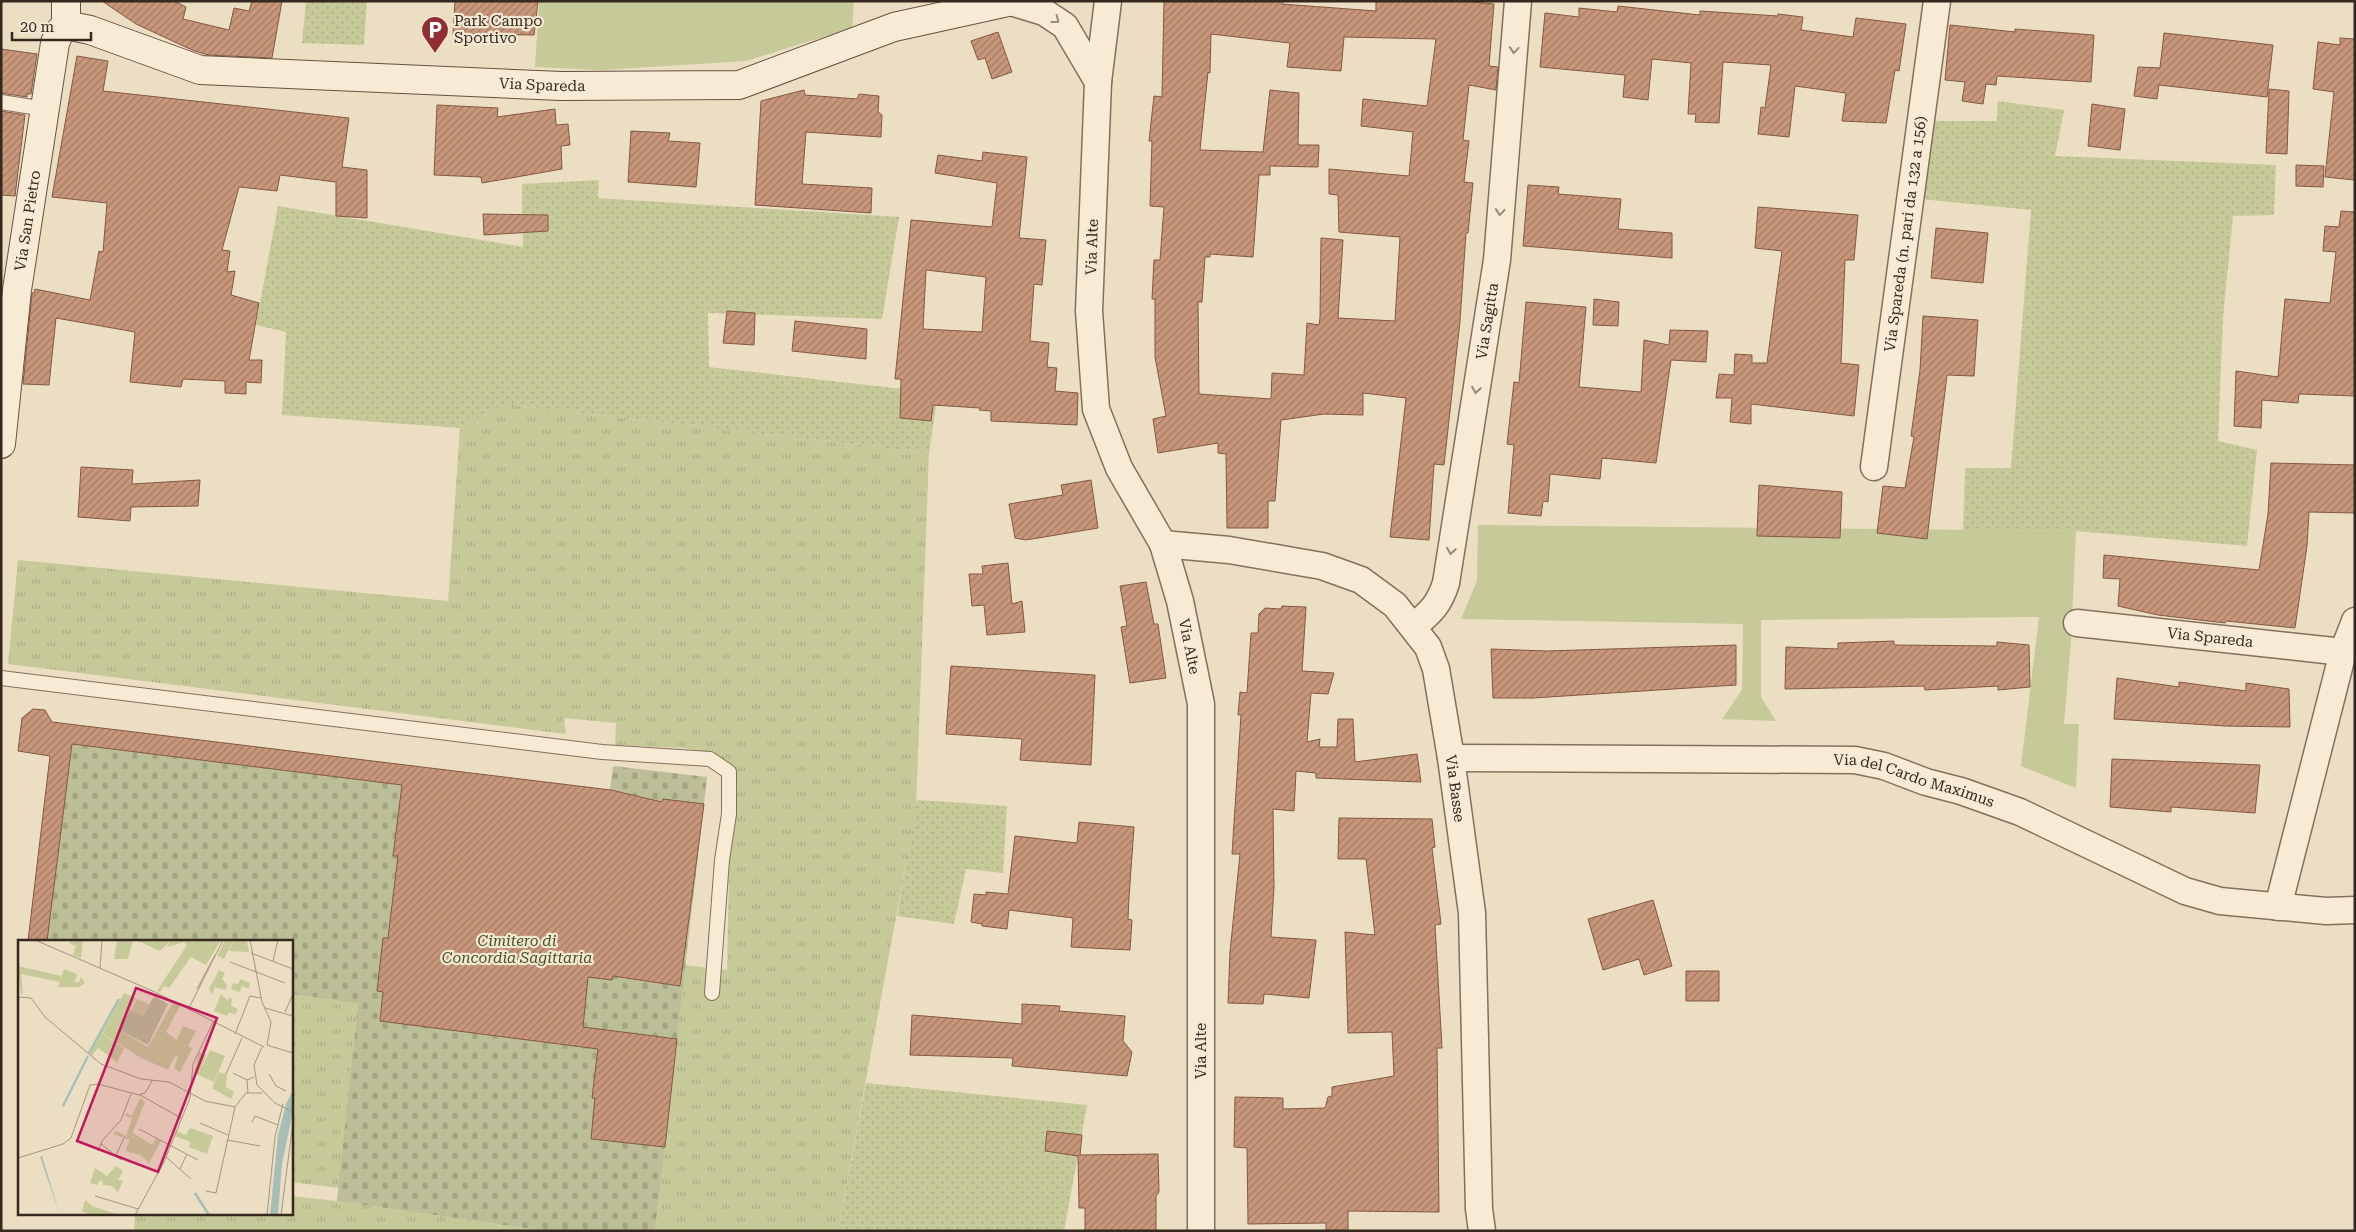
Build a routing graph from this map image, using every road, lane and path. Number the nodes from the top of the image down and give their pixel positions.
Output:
1 (1011, 1) edge
2 (1108, 1) edge
3 (1518, 1) edge
4 (1937, 1) edge
5 (66, 13) edge
6 (1098, 82) junction
7 (1, 102) edge
8 (44, 109) junction
9 (2, 435) edge
10 (1874, 467) dead end
11 (1163, 544) junction
12 (2355, 621) edge
13 (2077, 623) dead end
14 (1413, 627) junction
15 (2343, 652) junction
16 (1, 678) edge
17 (1451, 758) junction
18 (2278, 907) junction
19 (2355, 910) edge
20 (712, 993) dead end
21 (1201, 1231) edge
22 (1482, 1231) edge

1 - 5 street, Via Spareda
1 -> 6 street
2 - 6 street, Via Alte
3 -> 14 street, Via Sagitta
4 - 10 street, Via Spareda (n. pari da 132 a 156)
5 - 8 street, Via San Pietro
6 - 11 street, Via Alte
7 - 8 lane
8 - 9 street, Via San Pietro
11 - 14 street, Via Basse
11 - 21 street, Via Alte
12 - 15 street
13 - 15 street, Via Spareda
14 - 17 street, Via Basse
15 - 18 street
16 - 20 lane
17 - 18 street, Via del Cardo Maximus
17 - 22 street, Via Basse
18 - 19 street, Via del Cardo Maximus

